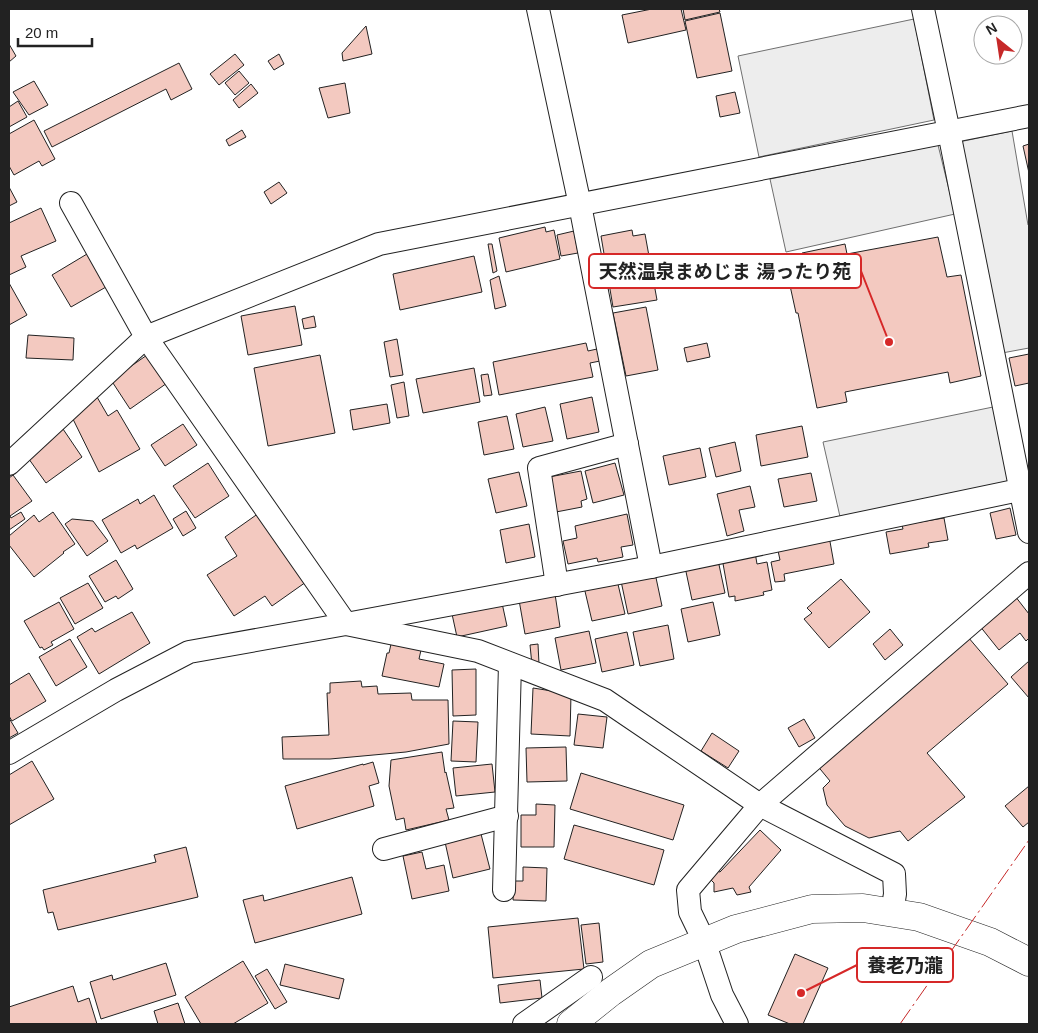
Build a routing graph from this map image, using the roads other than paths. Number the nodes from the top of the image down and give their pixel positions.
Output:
1 (538, 9) edge
2 (923, 9) edge
3 (1029, 116) edge
4 (949, 132) junction
5 (71, 203) dead end
6 (580, 205) junction
7 (146, 337) junction
8 (627, 444) junction
9 (9, 464) edge
10 (1025, 489) edge
11 (1029, 532) edge
12 (651, 567) junction
13 (1029, 573) edge
14 (557, 585) junction
15 (346, 624) junction
16 (510, 664) junction
17 (9, 754) edge
18 (760, 805) junction
19 (507, 816) junction
20 (384, 849) dead end
21 (504, 890) dead end
22 (892, 912) junction
23 (704, 941) junction
24 (1029, 962) edge
25 (591, 976) dead end
26 (524, 1024) edge
27 (571, 1024) edge
28 (737, 1024) edge

1 - 6 street
2 - 4 street
3 - 4 street
4 - 6 street
4 - 10 street
5 - 7 street
6 - 7 street
6 - 8 street
7 - 9 street
7 - 15 street
8 - 12 street
8 - 14 street
10 - 11 street
10 - 12 street
12 - 14 street
13 - 18 street
14 - 15 street
15 - 16 street
15 - 17 street
16 - 18 street
16 - 19 street
18 - 22 street
18 - 23 street
19 - 20 street
19 - 21 street
22 - 23 main road
22 - 24 main road
23 - 27 main road
23 - 28 street
25 - 26 street

